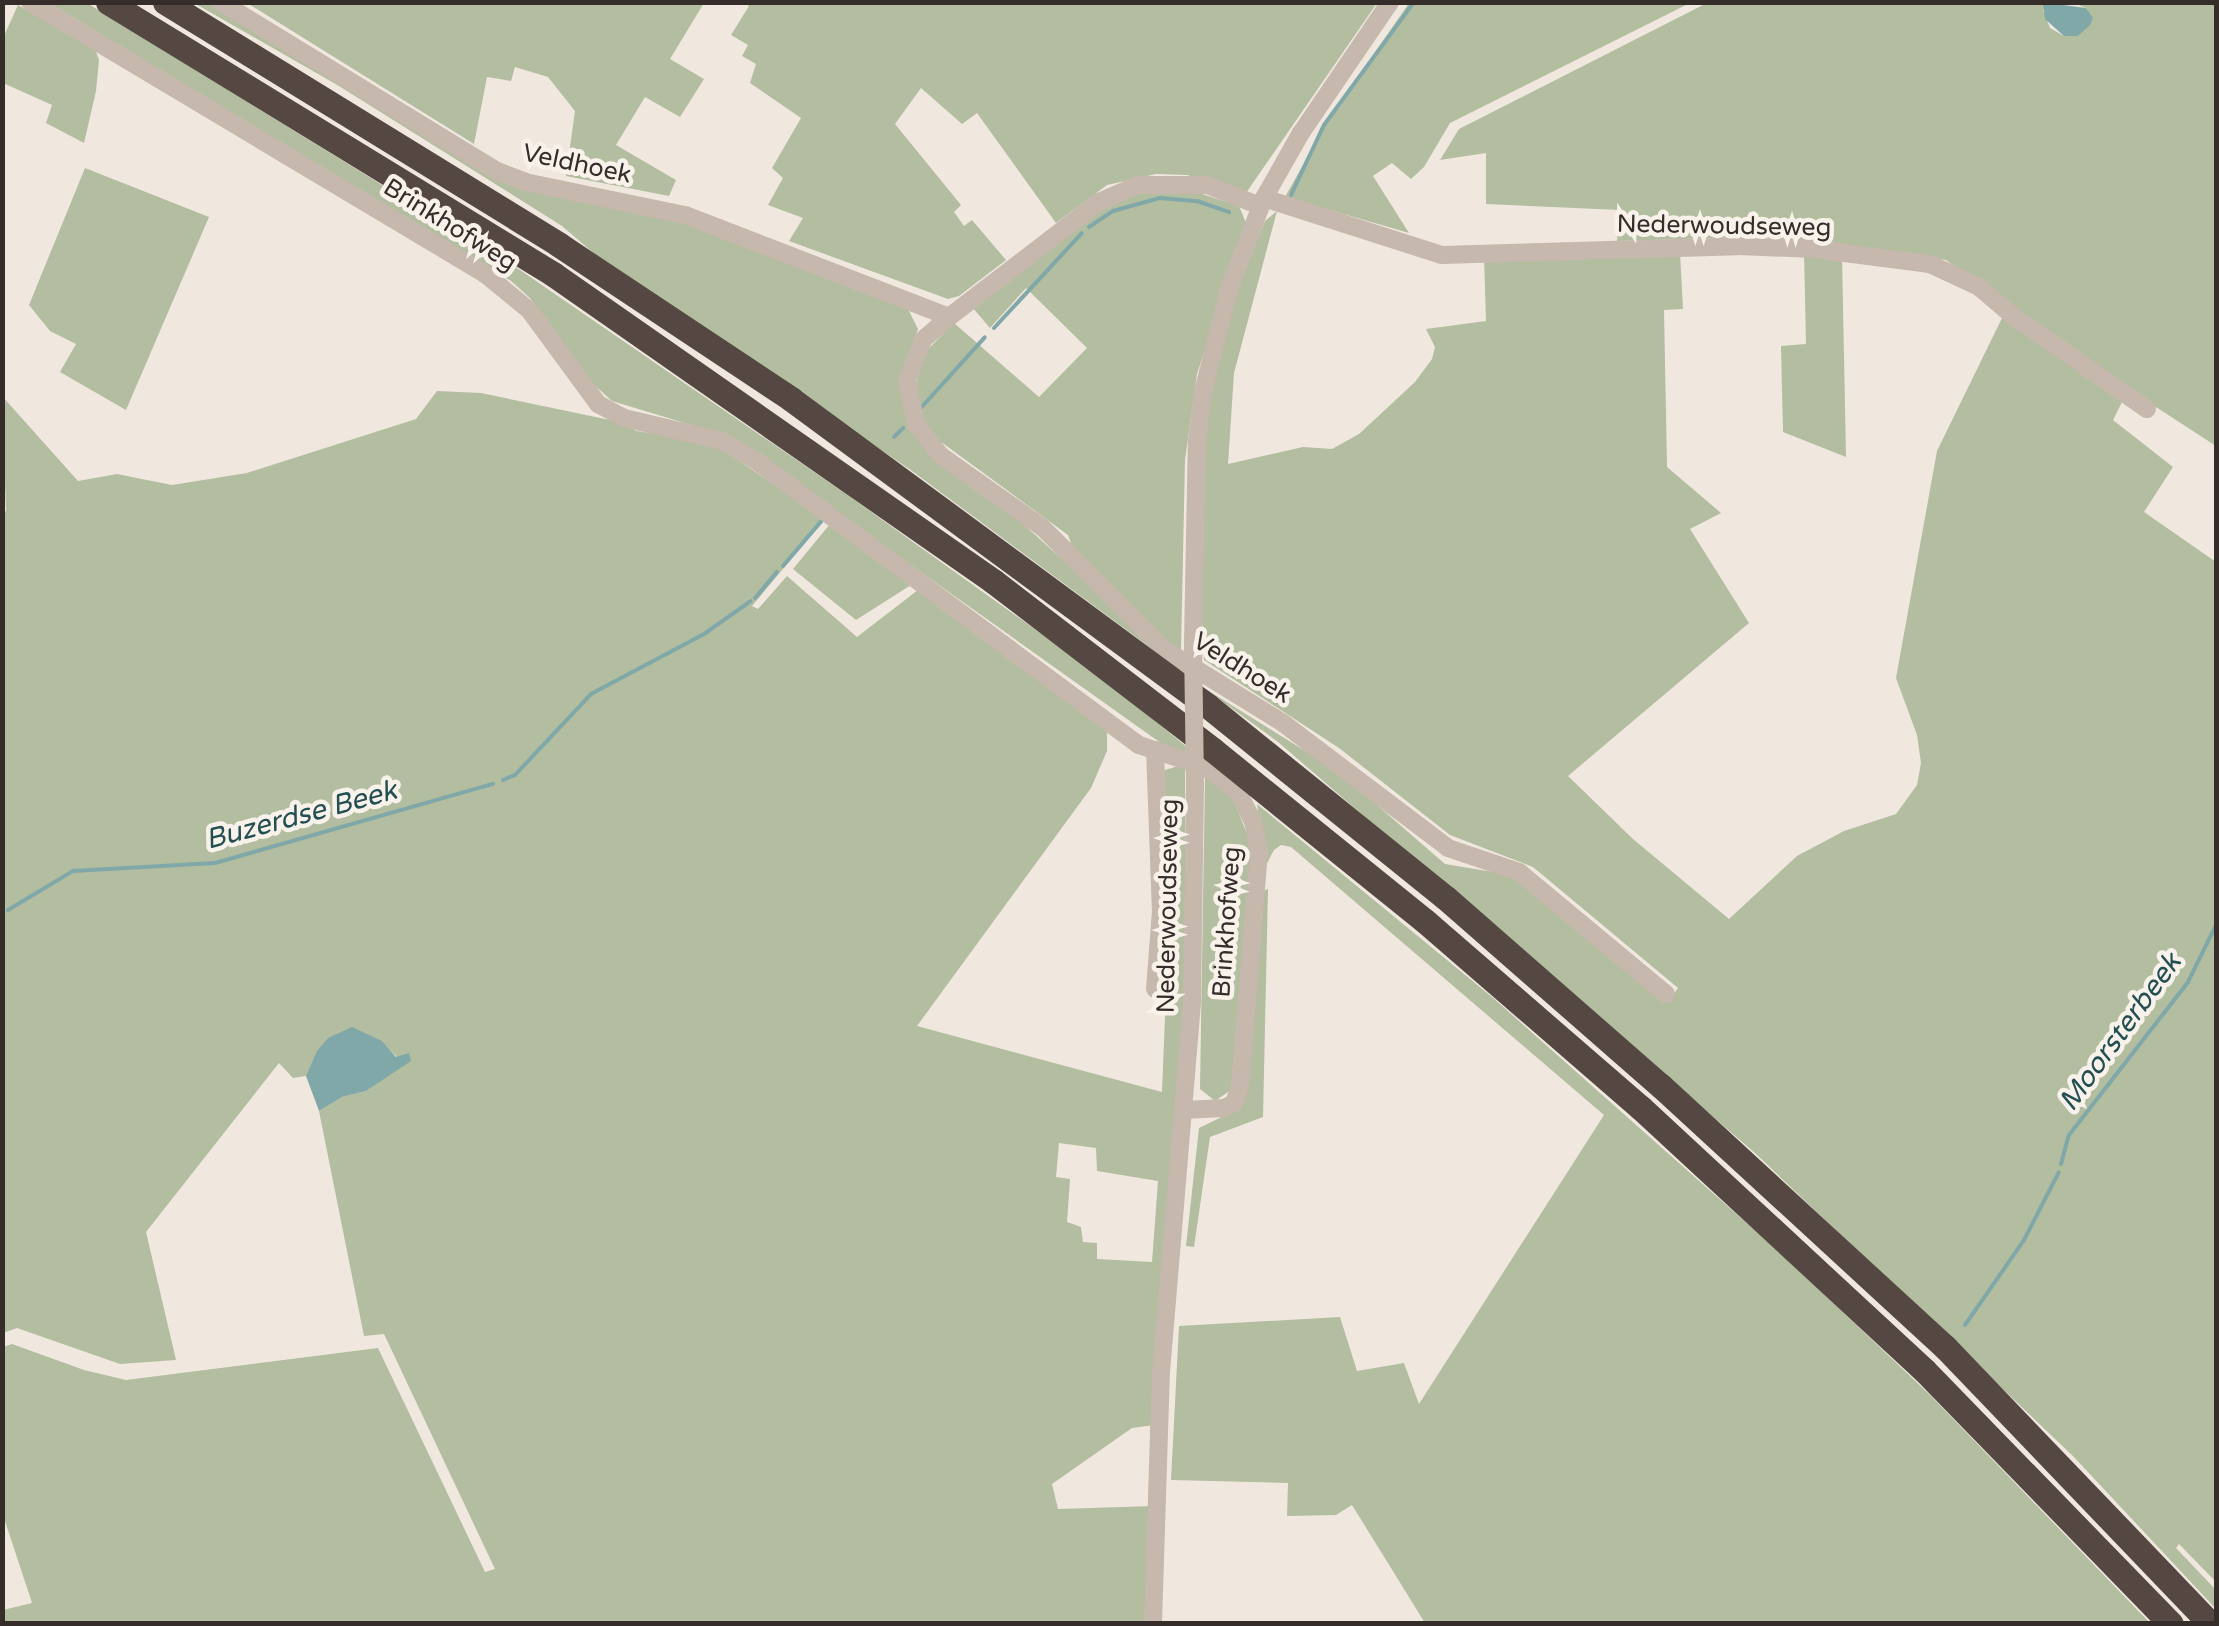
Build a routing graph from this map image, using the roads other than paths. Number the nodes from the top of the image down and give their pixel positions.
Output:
1 (30, 2) edge
2 (108, 2) edge
3 (165, 2) edge
4 (222, 2) edge
5 (1390, 2) edge
6 (1262, 202) junction
7 (948, 317) junction
8 (2147, 409) dead end
9 (1155, 750) junction
10 (1155, 989) dead end
11 (1666, 994) dead end
12 (1184, 1110) junction
13 (1153, 1624) edge
14 (2172, 1624) edge
15 (2211, 1624) edge

1 - 9 street, Brinkhofweg
2 - 14 highway
3 - 15 highway
4 - 7 street, Veldhoek
5 - 6 street, Nederwoudseweg
6 - 7 street, Veldhoek
6 - 8 street, Nederwoudseweg
6 - 12 street, Nederwoudseweg, bridge
7 - 11 street, Veldhoek
9 - 10 street
9 - 12 street, Brinkhofweg
12 - 13 street, Nederwoudseweg

